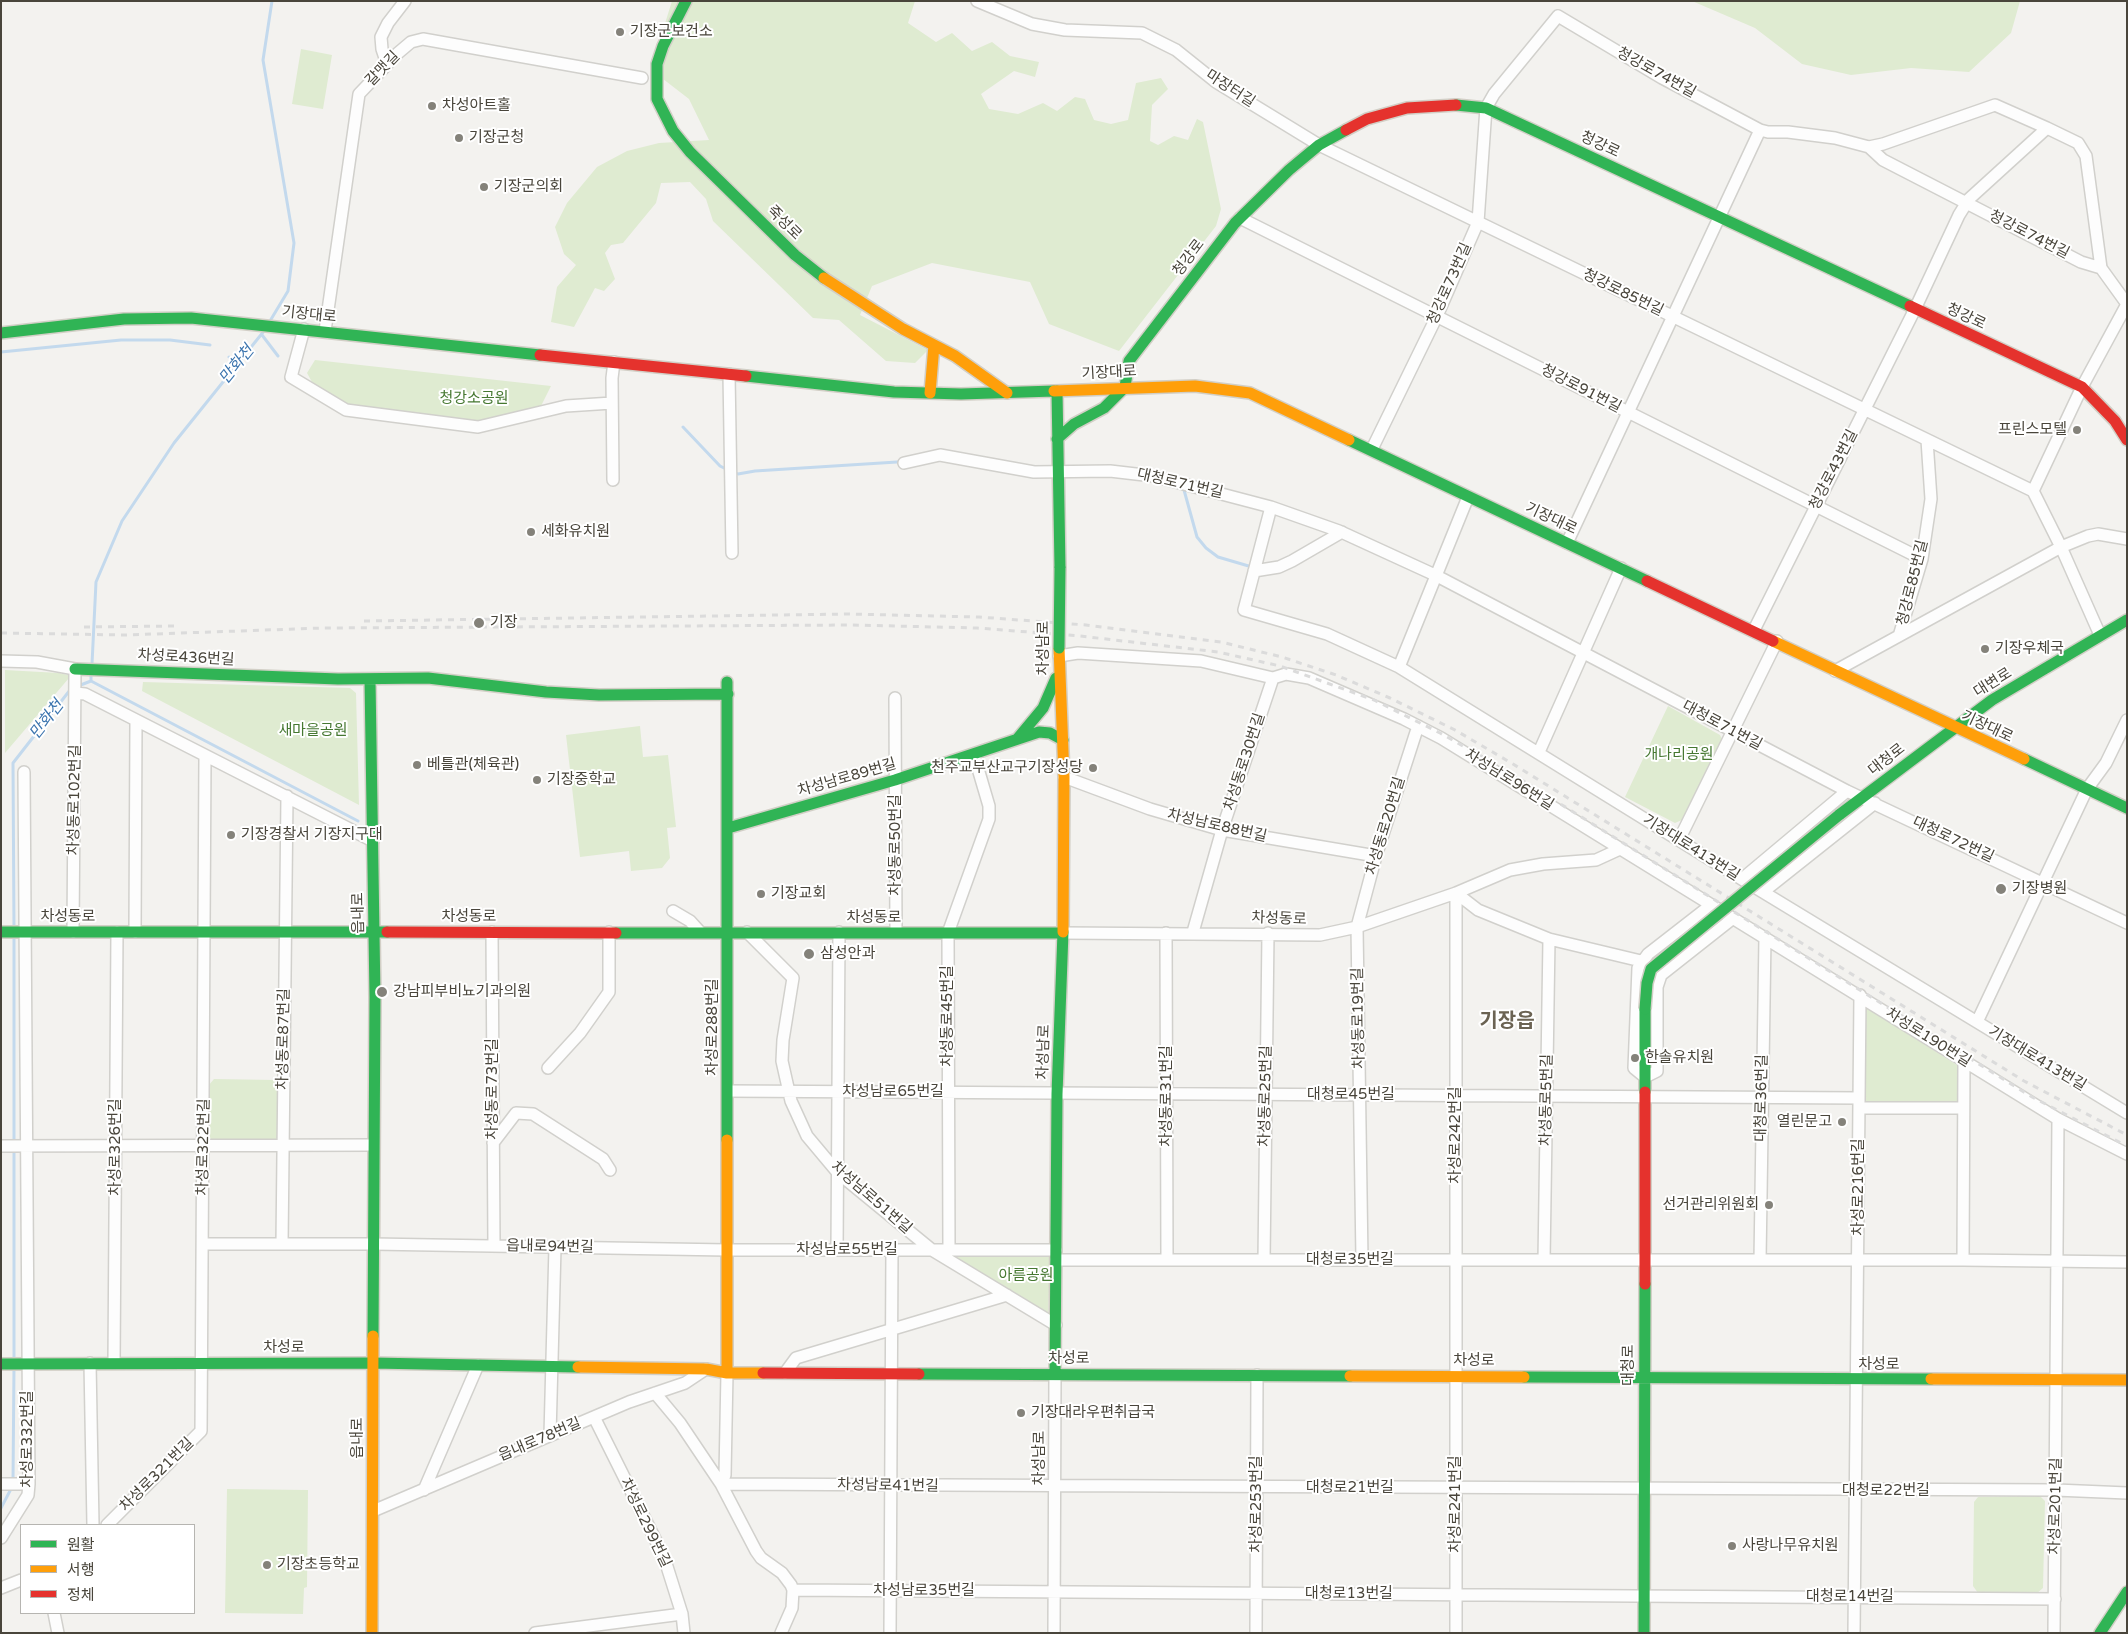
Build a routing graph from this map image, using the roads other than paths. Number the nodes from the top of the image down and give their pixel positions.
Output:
1 (405, 1) edge
2 (686, 1) edge
3 (977, 1) edge
4 (387, 64) junction
5 (642, 78) dead end
6 (1486, 108) junction
7 (2047, 128) junction
8 (1760, 130) junction
9 (1319, 145) junction
10 (1869, 147) junction
11 (1968, 201) junction
12 (1719, 217) junction
13 (1240, 218) junction
14 (1478, 222) junction
15 (2101, 268) junction
16 (2127, 304) edge
17 (1915, 309) junction
18 (1436, 316) junction
19 (1672, 316) junction
20 (301, 329) junction
21 (325, 331) junction
22 (1, 333) edge
23 (934, 345) junction
24 (614, 362) junction
25 (729, 374) junction
26 (1125, 387) junction
27 (2082, 387) junction
28 (1057, 391) junction
29 (930, 393) junction
30 (1007, 393) junction
31 (612, 403) junction
32 (1864, 410) junction
33 (1627, 412) junction
34 (1058, 439) junction
35 (1927, 440) junction
36 (2127, 440) edge
37 (1372, 449) junction
38 (904, 463) dead end
39 (1058, 473) junction
40 (612, 480) dead end
41 (2033, 492) junction
42 (1468, 497) junction
43 (1271, 506) junction
44 (1816, 506) junction
45 (1342, 532) junction
46 (2127, 539) edge
47 (1567, 543) junction
48 (2061, 548) junction
49 (732, 553) dead end
50 (1922, 559) junction
51 (1621, 568) junction
52 (1254, 571) junction
53 (1435, 575) junction
54 (2127, 620) edge
55 (1754, 630) junction
56 (2100, 635) junction
57 (1900, 636) junction
58 (1777, 641) junction
59 (1583, 652) junction
60 (1059, 656) junction
61 (1, 661) edge
62 (1399, 667) junction
63 (78, 671) junction
64 (1835, 671) junction
65 (1273, 678) junction
66 (370, 680) junction
67 (727, 682) dead end
68 (76, 692) junction
69 (728, 694) junction
70 (895, 698) dead end
71 (2127, 720) edge
72 (136, 721) junction
73 (1418, 726) junction
74 (1953, 728) junction
75 (1733, 731) junction
76 (1016, 740) junction
77 (1063, 740) junction
78 (1539, 752) junction
79 (974, 755) junction
80 (205, 757) junction
81 (24, 772) dead end
82 (1064, 776) junction
83 (896, 780) junction
84 (2087, 789) junction
85 (1847, 791) junction
86 (287, 796) junction
87 (1862, 798) junction
88 (1875, 803) junction
89 (2127, 808) edge
90 (728, 828) junction
91 (1222, 830) junction
92 (1679, 840) junction
93 (373, 841) junction
94 (1620, 849) junction
95 (1376, 856) junction
96 (1742, 879) junction
97 (2043, 883) junction
98 (1762, 892) junction
99 (1456, 894) junction
100 (1711, 906) junction
101 (673, 911) dead end
102 (1732, 919) junction
103 (2127, 923) edge
104 (1357, 927) junction
105 (4, 932) edge
106 (22, 932) junction
107 (73, 932) junction
108 (117, 932) junction
109 (135, 932) junction
110 (206, 932) junction
111 (285, 932) junction
112 (374, 932) junction
113 (492, 932) junction
114 (609, 932) junction
115 (700, 932) junction
116 (728, 932) junction
117 (747, 932) junction
118 (839, 932) junction
119 (896, 932) junction
120 (1193, 932) junction
121 (948, 933) junction
122 (1064, 933) junction
123 (1166, 933) junction
124 (1268, 933) junction
125 (1765, 937) junction
126 (1549, 939) junction
127 (1641, 961) junction
128 (1860, 995) junction
129 (1977, 1022) junction
130 (1964, 1060) junction
131 (548, 1068) dead end
132 (1645, 1077) junction
133 (728, 1091) junction
134 (788, 1092) junction
135 (838, 1092) junction
136 (949, 1093) junction
137 (1057, 1094) junction
138 (1167, 1094) junction
139 (1266, 1094) junction
140 (1361, 1095) junction
141 (1456, 1096) junction
142 (1547, 1096) junction
143 (1645, 1097) junction
144 (1762, 1098) junction
145 (1859, 1103) junction
146 (1963, 1108) junction
147 (2127, 1113) edge
148 (2058, 1119) junction
149 (493, 1143) junction
150 (373, 1145) junction
151 (2, 1146) edge
152 (22, 1146) junction
153 (116, 1146) junction
154 (204, 1146) junction
155 (283, 1146) junction
156 (2127, 1154) edge
157 (610, 1170) dead end
158 (838, 1173) junction
159 (203, 1244) junction
160 (282, 1244) junction
161 (373, 1244) junction
162 (494, 1246) junction
163 (555, 1247) junction
164 (727, 1250) junction
165 (837, 1250) junction
166 (892, 1250) junction
167 (932, 1250) junction
168 (949, 1250) junction
169 (1056, 1255) junction
170 (1167, 1260) junction
171 (1264, 1260) junction
172 (1362, 1260) junction
173 (1456, 1260) junction
174 (1544, 1260) junction
175 (1644, 1260) junction
176 (1760, 1260) junction
177 (1858, 1260) junction
178 (1963, 1260) junction
179 (2058, 1262) junction
180 (2127, 1262) edge
181 (1007, 1295) junction
182 (1056, 1325) junction
183 (891, 1330) junction
184 (114, 1362) junction
185 (202, 1362) junction
186 (90, 1363) junction
187 (373, 1363) junction
188 (1, 1364) edge
189 (24, 1364) junction
190 (478, 1365) junction
191 (552, 1367) junction
192 (706, 1369) junction
193 (727, 1372) junction
194 (785, 1373) junction
195 (891, 1373) junction
196 (1056, 1374) junction
197 (1257, 1375) junction
198 (1456, 1376) junction
199 (1644, 1377) junction
200 (2057, 1379) junction
201 (1857, 1380) junction
202 (2127, 1380) edge
203 (655, 1393) junction
204 (594, 1417) junction
205 (550, 1435) junction
206 (4, 1484) edge
207 (26, 1484) junction
208 (721, 1484) junction
209 (890, 1486) junction
210 (1055, 1487) junction
211 (1257, 1488) junction
212 (1456, 1488) junction
213 (424, 1490) junction
214 (1645, 1490) junction
215 (2056, 1490) junction
216 (1856, 1491) junction
217 (2127, 1493) edge
218 (373, 1511) junction
219 (93, 1524) edge
220 (108, 1524) edge
221 (1, 1538) edge
222 (20, 1580) edge
223 (1, 1588) edge
224 (793, 1590) junction
225 (890, 1590) junction
226 (1054, 1592) junction
227 (2127, 1592) edge
228 (1256, 1593) junction
229 (1456, 1594) junction
230 (1644, 1596) junction
231 (1855, 1597) junction
232 (2055, 1599) junction
233 (54, 1614) edge
234 (682, 1614) junction
235 (58, 1633) edge
236 (372, 1633) edge
237 (535, 1633) edge
238 (684, 1633) edge
239 (781, 1633) edge
240 (890, 1633) edge
241 (1054, 1633) edge
242 (1256, 1633) edge
243 (1456, 1633) edge
244 (1644, 1633) edge
245 (1854, 1633) edge
246 (2054, 1633) edge
247 (2100, 1633) edge

1 - 4 street
2 - 23 main road, 죽성로
3 - 9 street, 마장터길
4 - 5 street, 갈맷길
4 - 21 street, 갈맷길
6 - 8 street, 청강로74번길
6 - 9 main road, 청강로
6 - 12 main road, 청강로
6 - 14 street, 청강로73번길
7 - 10 street
7 - 11 street
7 - 15 street
8 - 10 street, 청강로74번길
8 - 12 street
9 - 13 main road, 청강로
9 - 14 street, 청강로85번길
10 - 11 street, 청강로74번길
11 - 15 street, 청강로74번길
11 - 17 street, 청강로43번길
12 - 17 main road, 청강로
12 - 19 street
13 - 18 street, 청강로91번길
13 - 26 main road, 청강로
14 - 18 street, 청강로73번길
14 - 19 street, 청강로85번길
15 - 16 street
16 - 27 street
17 - 27 main road, 청강로
17 - 32 street, 청강로43번길
18 - 33 street, 청강로91번길
18 - 37 street, 청강로73번길
19 - 32 street, 청강로85번길
19 - 33 street
20 - 21 main road, 기장대로
20 - 22 main road, 기장대로
20 - 31 street
21 - 24 main road, 기장대로
23 - 29 main road
23 - 30 main road, 죽성로
24 - 25 main road, 기장대로
24 - 31 street
25 - 29 main road, 기장대로
25 - 49 street
26 - 28 main road, 기장대로
26 - 34 main road
26 - 37 main road, 기장대로
27 - 36 main road, 청강로
27 - 41 street
28 - 30 main road, 기장대로
28 - 34 main road, 차성남로
29 - 30 main road, 기장대로
31 - 40 street
32 - 35 street, 청강로85번길
32 - 44 street, 청강로43번길
33 - 44 street, 청강로91번길
33 - 47 street
34 - 39 main road, 차성남로
35 - 41 street, 청강로85번길
35 - 50 street, 청강로85번길
37 - 42 main road, 기장대로
38 - 39 street
39 - 43 street, 대청로71번길
39 - 60 main road, 차성남로, bridge
41 - 48 street
42 - 47 main road, 기장대로
42 - 53 street
43 - 45 street, 대청로71번길
43 - 52 street
44 - 50 street, 청강로91번길
44 - 55 street, 청강로43번길
45 - 52 street
45 - 53 street, 대청로71번길
46 - 48 street
47 - 51 main road, 기장대로
48 - 56 street
48 - 57 street
50 - 57 street, 청강로85번길
51 - 55 main road, 기장대로
51 - 59 street
52 - 62 street, 기장대로413번길
53 - 59 street, 대청로71번길
53 - 62 street
54 - 56 main road, 대변로
55 - 58 main road, 기장대로
56 - 74 main road, 대변로
57 - 64 street
58 - 64 main road, 기장대로
58 - 75 street
59 - 75 street, 대청로71번길
59 - 78 street
60 - 65 street, 차성남로96번길
60 - 76 main road
60 - 77 main road, 차성남로
61 - 63 street, 차성로436번길
62 - 78 street, 기장대로413번길
63 - 66 main road, 차성로436번길
63 - 68 street, 차성동로102번길
64 - 74 main road, 기장대로
65 - 73 street, 차성남로96번길
65 - 91 street, 차성동로30번길
66 - 69 main road, 차성로436번길
66 - 93 main road, 읍내로
67 - 69 main road, 차성로288번길
68 - 72 street
68 - 107 street, 차성동로102번길
69 - 90 main road, 차성로288번길
70 - 83 street, 차성동로50번길
71 - 84 street
72 - 80 street
72 - 109 street
73 - 94 street, 차성남로96번길
73 - 95 street, 차성동로20번길
74 - 84 main road, 기장대로
74 - 87 main road, 대청로
75 - 85 street, 대청로71번길
75 - 92 street
76 - 77 main road, 차성남로89번길
76 - 79 main road, 차성남로89번길
77 - 82 main road, 차성남로
78 - 92 street, 기장대로413번길
79 - 83 main road, 차성남로89번길
79 - 121 street
80 - 86 street
80 - 110 street
81 - 106 street, 차성로332번길
82 - 91 street, 차성남로88번길
82 - 122 main road, 차성남로
83 - 90 main road, 차성남로89번길
83 - 119 street, 차성동로50번길
84 - 89 main road, 기장대로
84 - 97 street
85 - 87 street, 대청로71번길
85 - 96 street
86 - 93 street
86 - 111 street
87 - 88 street, 대청로72번길
87 - 132 main road, 대청로, bridge
88 - 97 street, 대청로72번길
88 - 98 street
90 - 116 main road, 차성로288번길
91 - 95 street, 차성남로88번길
91 - 120 street, 차성동로30번길
92 - 96 street, 기장대로413번길
93 - 112 main road, 읍내로
94 - 99 street, 차성동로
94 - 100 street, 차성남로96번길
95 - 104 street, 차성동로20번길
96 - 98 street, 기장대로413번길
97 - 103 street, 대청로72번길
97 - 129 street
98 - 129 street, 기장대로413번길
99 - 104 street, 차성동로
99 - 126 street
99 - 141 street, 차성로242번길
100 - 102 street, 차성남로96번길
100 - 127 street
101 - 115 street
102 - 125 street, 차성로190번길
102 - 132 street
104 - 124 street, 차성동로
104 - 140 street, 차성동로19번길
105 - 106 main road, 차성동로
106 - 107 main road, 차성동로
106 - 152 street, 차성로332번길
107 - 108 main road, 차성동로
108 - 109 main road, 차성동로
108 - 153 street, 차성로326번길
109 - 110 main road, 차성동로
110 - 111 main road, 차성동로
110 - 154 street, 차성로322번길
111 - 112 main road, 차성동로
111 - 155 street, 차성동로87번길
112 - 113 main road, 차성동로
112 - 150 main road, 읍내로
113 - 114 main road, 차성동로
113 - 149 street, 차성동로73번길
114 - 115 main road, 차성동로
114 - 131 street
115 - 116 main road, 차성동로
116 - 117 main road, 차성동로
116 - 133 main road, 차성로288번길
117 - 118 main road, 차성동로
117 - 134 street, 차성남로51번길
118 - 119 main road, 차성동로
118 - 135 street
119 - 121 main road, 차성동로
120 - 123 street, 차성동로
120 - 124 street, 차성동로
121 - 122 main road, 차성동로
121 - 136 street, 차성동로45번길
122 - 123 street, 차성동로
122 - 137 main road, 차성남로
123 - 138 street, 차성동로31번길
124 - 139 street, 차성동로25번길
125 - 128 street, 차성로190번길
125 - 144 street, 대청로36번길
126 - 127 street
126 - 142 street, 차성동로5번길
127 - 132 street
128 - 130 street, 차성로190번길
128 - 145 street, 차성로216번길
129 - 147 street, 기장대로413번길
130 - 146 street
130 - 148 street, 차성로190번길
132 - 143 main road, 대청로
133 - 134 street, 차성남로65번길
133 - 164 main road, 차성로288번길
134 - 135 street, 차성남로65번길
134 - 158 street, 차성남로51번길
135 - 136 street, 차성남로65번길
135 - 158 street
136 - 137 street, 차성남로65번길
136 - 168 street, 차성동로45번길
137 - 138 street, 대청로45번길
137 - 169 main road, 차성남로
138 - 139 street, 대청로45번길
138 - 170 street, 차성동로31번길
139 - 140 street, 대청로45번길
139 - 171 street, 차성동로25번길
140 - 141 street, 대청로45번길
140 - 172 street, 차성동로19번길
141 - 142 street, 대청로45번길
141 - 173 street, 차성로242번길
142 - 143 street, 대청로45번길
142 - 174 street, 차성동로5번길
143 - 144 street
143 - 175 main road, 대청로
144 - 145 street
144 - 176 street, 대청로36번길
145 - 146 street
145 - 177 street, 차성로216번길
146 - 178 street
148 - 156 street, 차성로190번길
148 - 179 street
149 - 157 street
149 - 162 street, 차성동로73번길
150 - 155 street
150 - 161 main road, 읍내로
151 - 152 street
152 - 153 street
152 - 189 street, 차성로332번길
153 - 154 street
153 - 184 street, 차성로326번길
154 - 155 street
154 - 159 street, 차성로322번길
155 - 160 street, 차성동로87번길
158 - 165 street
158 - 167 street, 차성남로51번길
159 - 160 street
159 - 185 street, 차성로322번길
160 - 161 street
161 - 162 street, 읍내로94번길
161 - 187 main road, 읍내로
162 - 163 street, 읍내로94번길
163 - 164 street, 읍내로94번길
163 - 191 street
164 - 165 street, 차성남로55번길
164 - 193 main road, 차성로288번길
165 - 166 street, 차성남로55번길
166 - 167 street, 차성남로55번길
166 - 183 street
167 - 168 street, 차성남로55번길
167 - 181 street, 차성남로51번길
168 - 169 street, 차성남로55번길
169 - 170 street, 대청로35번길
169 - 182 main road, 차성남로
170 - 171 street, 대청로35번길
171 - 172 street, 대청로35번길
172 - 173 street, 대청로35번길
173 - 174 street, 대청로35번길
173 - 198 street, 차성로242번길
174 - 175 street, 대청로35번길
175 - 176 street
175 - 199 main road, 대청로
176 - 177 street
177 - 178 street
177 - 201 street, 차성로216번길
178 - 179 street
179 - 180 street
179 - 200 street
181 - 182 street, 차성남로51번길
181 - 183 street
182 - 196 main road, 차성남로
183 - 194 street
183 - 195 street
184 - 185 main road, 차성로
184 - 186 main road, 차성로
185 - 187 main road, 차성로
185 - 220 street, 차성로321번길
186 - 189 main road, 차성로
186 - 219 street
187 - 190 main road, 차성로
187 - 218 main road, 읍내로
188 - 189 main road, 차성로
189 - 207 street, 차성로332번길
190 - 191 main road, 차성로
190 - 213 street
191 - 192 main road, 차성로
191 - 205 street
192 - 193 main road, 차성로
192 - 203 street, 읍내로78번길
193 - 194 main road, 차성로
193 - 208 street
194 - 195 main road, 차성로
195 - 196 main road, 차성로
195 - 209 street
196 - 197 main road, 차성로
196 - 210 street, 차성남로
197 - 198 main road, 차성로
197 - 211 street, 차성로253번길
198 - 199 main road, 차성로
198 - 212 street, 차성로241번길
199 - 201 main road, 차성로
199 - 214 main road, 대청로
200 - 201 main road, 차성로
200 - 202 main road, 차성로
200 - 215 street, 차성로201번길
201 - 216 street, 차성로216번길
203 - 204 street, 읍내로78번길
203 - 208 street
204 - 205 street, 읍내로78번길
204 - 234 street, 차성로299번길
205 - 213 street, 읍내로78번길
206 - 207 street
207 - 221 street, 차성로332번길
208 - 209 street, 차성남로41번길
208 - 224 street
209 - 210 street, 차성남로41번길
209 - 225 street
210 - 211 street, 대청로21번길
210 - 226 street, 차성남로
211 - 212 street, 대청로21번길
211 - 228 street, 차성로253번길
212 - 214 street, 대청로21번길
212 - 229 street, 차성로241번길
213 - 218 street, 읍내로78번길
214 - 216 street, 대청로22번길
214 - 230 main road, 대청로
215 - 216 street, 대청로22번길
215 - 217 street, 대청로22번길
215 - 232 street, 차성로201번길
216 - 231 street, 차성로216번길
218 - 236 main road, 읍내로
222 - 223 street
224 - 225 street, 차성남로35번길
224 - 239 street
225 - 226 street, 차성남로35번길
225 - 240 street
226 - 228 street, 대청로13번길
226 - 241 street, 차성남로
227 - 247 main road
228 - 229 street, 대청로13번길
228 - 242 street, 차성로253번길
229 - 230 street, 대청로13번길
229 - 243 street, 차성로241번길
230 - 231 street, 대청로14번길
230 - 244 main road, 대청로
231 - 232 street, 대청로14번길
231 - 245 street, 차성로216번길
232 - 246 street, 차성로201번길
233 - 235 street
234 - 237 street
234 - 238 street, 차성로299번길

